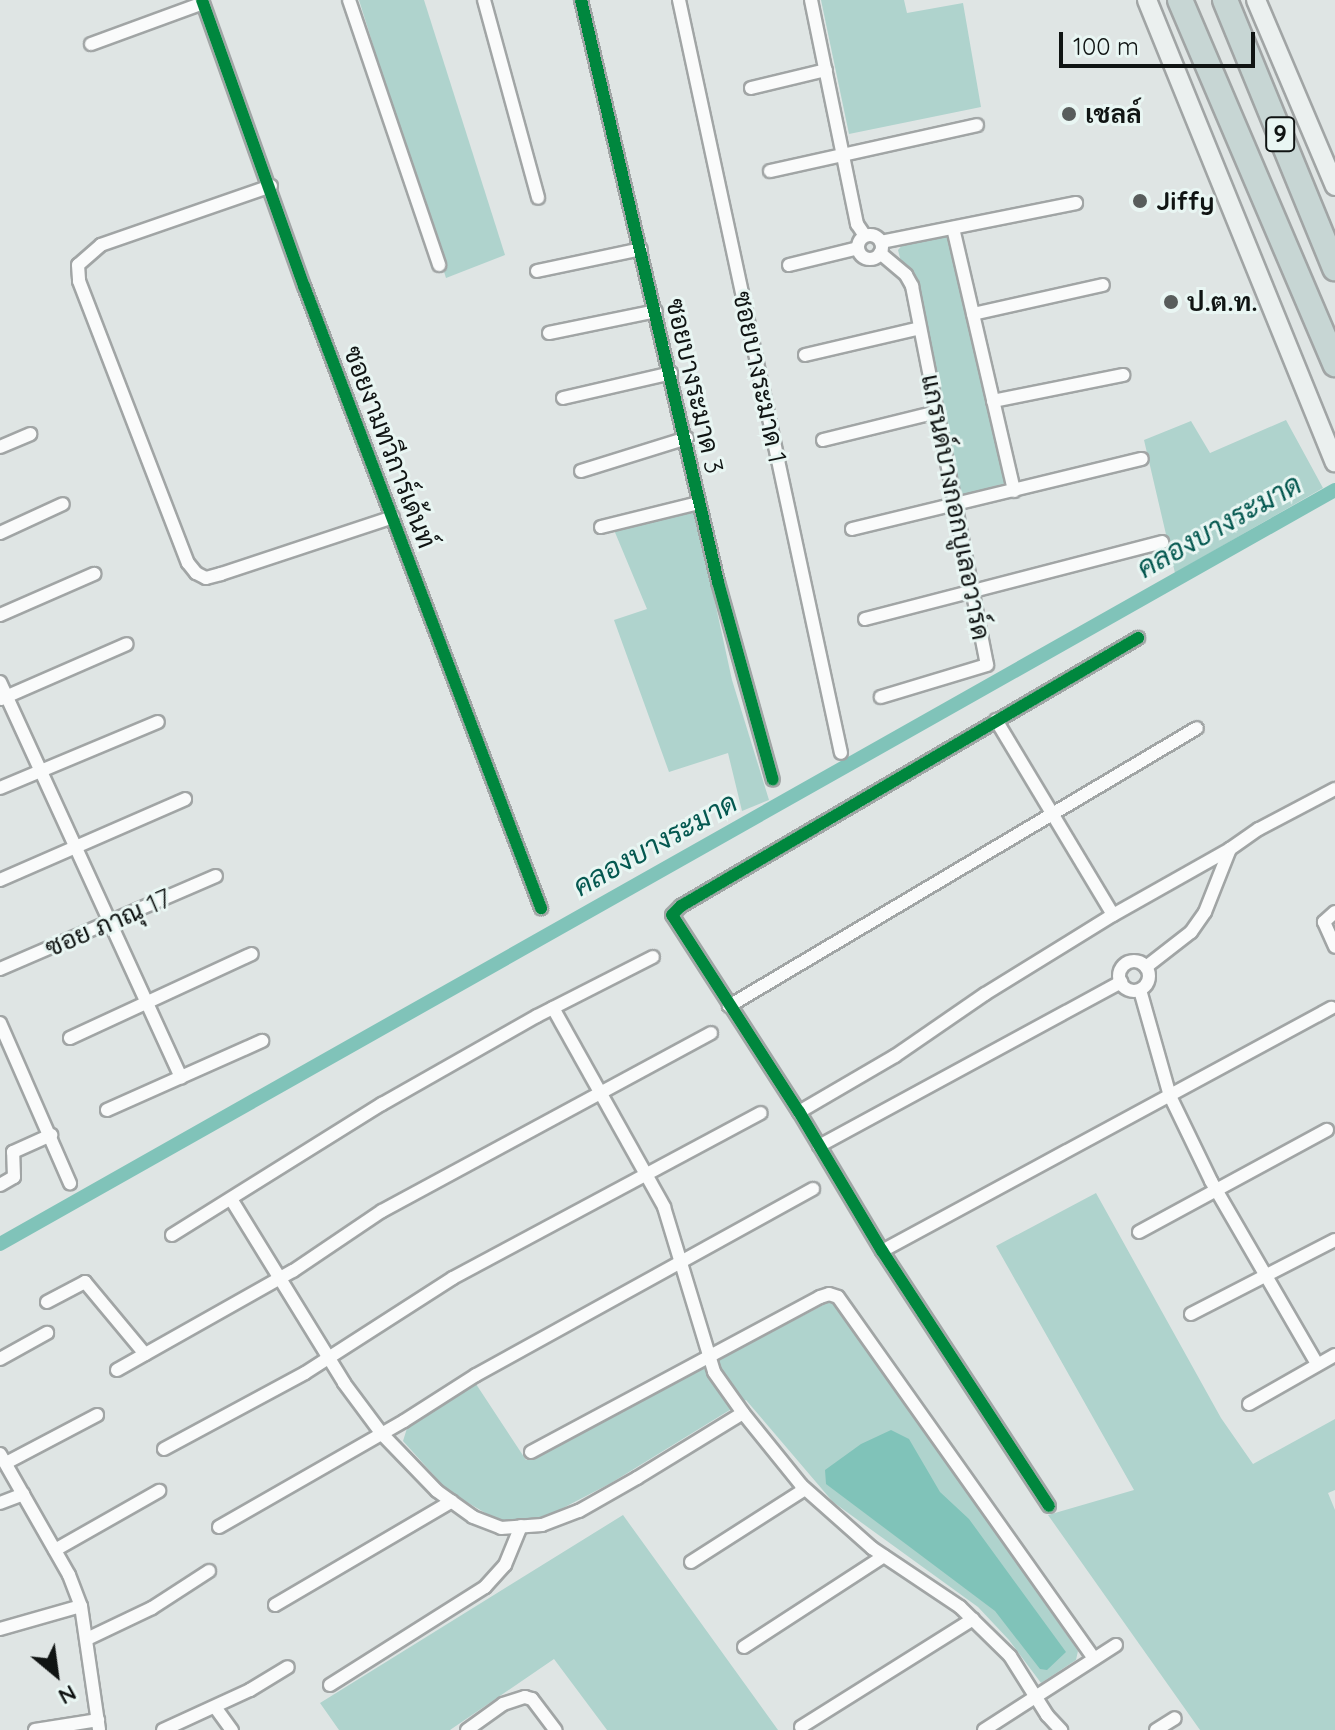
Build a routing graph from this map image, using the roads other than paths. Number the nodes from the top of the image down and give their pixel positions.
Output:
1 (349, 0) edge
2 (484, 0) edge
3 (581, 0) edge
4 (679, 0) edge
5 (811, 0) edge
6 (1147, 0) edge
7 (1169, 0) edge
8 (1180, 0) edge
9 (1256, 0) edge
10 (202, 1) edge
11 (1229, 7) edge
12 (91, 44) dead end
13 (826, 70) junction
14 (1212, 76) junction
15 (751, 88) dead end
16 (977, 125) dead end
17 (843, 155) junction
18 (770, 171) dead end
19 (271, 186) junction
20 (1335, 186) edge
21 (538, 198) dead end
22 (1076, 203) dead end
23 (953, 228) junction
24 (862, 242) junction
25 (881, 247) junction
26 (641, 249) junction
27 (439, 265) dead end
28 (789, 265) dead end
29 (1335, 268) edge
30 (537, 271) dead end
31 (1103, 285) dead end
32 (656, 311) junction
33 (973, 314) junction
34 (920, 328) junction
35 (549, 333) dead end
36 (805, 355) dead end
37 (1335, 364) edge
38 (671, 373) junction
39 (1123, 375) dead end
40 (563, 398) dead end
41 (993, 401) junction
42 (937, 412) junction
43 (30, 434) dead end
44 (687, 438) junction
45 (823, 440) dead end
46 (0, 447) edge
47 (1142, 459) dead end
48 (1335, 462) edge
49 (581, 471) dead end
50 (1014, 491) junction
51 (699, 503) junction
52 (63, 504) dead end
53 (956, 505) junction
54 (393, 517) junction
55 (601, 527) dead end
56 (852, 529) dead end
57 (0, 533) edge
58 (1162, 542) dead end
59 (94, 574) dead end
60 (973, 591) junction
61 (0, 615) edge
62 (865, 619) dead end
63 (1138, 638) dead end
64 (127, 644) dead end
65 (0, 682) edge
66 (881, 697) dead end
67 (3, 698) edge
68 (996, 720) junction
69 (158, 722) dead end
70 (1197, 728) dead end
71 (841, 753) dead end
72 (41, 771) junction
73 (773, 780) dead end
74 (0, 788) edge
75 (1335, 789) edge
76 (185, 799) dead end
77 (1053, 813) junction
78 (76, 845) junction
79 (1230, 849) junction
80 (216, 876) dead end
81 (0, 880) edge
82 (541, 908) dead end
83 (1335, 912) edge
84 (1113, 915) junction
85 (109, 922) junction
86 (1335, 947) edge
87 (252, 954) dead end
88 (653, 957) dead end
89 (1146, 967) junction
90 (1, 968) edge
91 (1121, 982) junction
92 (1140, 990) junction
93 (145, 1002) junction
94 (729, 1006) junction
95 (553, 1008) junction
96 (1331, 1008) dead end
97 (0, 1023) edge
98 (711, 1033) dead end
99 (70, 1038) dead end
100 (262, 1041) dead end
101 (181, 1078) junction
102 (601, 1093) junction
103 (1170, 1096) junction
104 (107, 1110) dead end
105 (799, 1112) junction
106 (761, 1113) dead end
107 (1327, 1130) dead end
108 (51, 1135) junction
109 (819, 1146) junction
110 (646, 1174) junction
111 (70, 1183) dead end
112 (0, 1185) edge
113 (813, 1189) dead end
114 (1216, 1189) junction
115 (231, 1199) junction
116 (1139, 1232) dead end
117 (172, 1235) dead end
118 (1335, 1240) edge
119 (882, 1251) junction
120 (680, 1261) junction
121 (1265, 1277) junction
122 (279, 1279) junction
123 (47, 1302) dead end
124 (1191, 1314) dead end
125 (47, 1333) dead end
126 (145, 1354) junction
127 (1335, 1355) edge
128 (709, 1357) junction
129 (328, 1358) junction
130 (0, 1359) edge
131 (1317, 1364) junction
132 (117, 1370) dead end
133 (1249, 1404) dead end
134 (743, 1413) junction
135 (97, 1415) dead end
136 (382, 1434) junction
137 (164, 1449) dead end
138 (531, 1452) dead end
139 (3, 1459) edge
140 (805, 1489) junction
141 (159, 1491) dead end
142 (23, 1494) junction
143 (452, 1501) junction
144 (0, 1503) edge
145 (1049, 1506) dead end
146 (521, 1526) junction
147 (219, 1527) dead end
148 (55, 1550) junction
149 (884, 1556) junction
150 (691, 1562) dead end
151 (209, 1571) dead end
152 (275, 1605) dead end
153 (81, 1606) junction
154 (973, 1619) junction
155 (0, 1629) edge
156 (87, 1639) junction
157 (1116, 1645) dead end
158 (744, 1647) dead end
159 (1094, 1659) junction
160 (288, 1667) dead end
161 (330, 1685) dead end
162 (1036, 1697) junction
163 (215, 1707) junction
164 (1047, 1715) junction
165 (1175, 1718) dead end
166 (98, 1725) edge
167 (801, 1727) dead end
168 (35, 1730) edge
169 (163, 1730) edge
170 (232, 1730) edge
171 (467, 1730) edge
172 (555, 1730) edge
173 (984, 1730) edge
174 (1052, 1730) edge
175 (1061, 1730) edge
176 (1156, 1730) edge

1 - 27 street
2 - 21 street
3 - 26 street, ซอยบางระมาด 3
4 - 71 street, ซอยบางระมาด 1
5 - 13 street
6 - 48 main road
7 - 14 highway
8 - 14 highway, 9
9 - 20 main road
10 - 12 street
10 - 19 street, ซอยงามทวีการ์เด้นท์
11 - 29 highway, 9
13 - 15 street
13 - 17 street
14 - 37 highway, 9
16 - 17 street
17 - 18 street
17 - 24 street
19 - 54 street, ซอยงามทวีการ์เด้นท์
19 - 54 street
22 - 23 street
23 - 25 street
23 - 33 street
24 - 25 street
24 - 25 street
24 - 28 street
25 - 34 street, แกรนด์บางกอกบูเลอวาร์ด
26 - 30 street
26 - 32 street, ซอยบางระมาด 3
31 - 33 street
32 - 35 street
32 - 38 street, ซอยบางระมาด 3
33 - 41 street
34 - 36 street
34 - 42 street, แกรนด์บางกอกบูเลอวาร์ด
38 - 40 street
38 - 44 street, ซอยบางระมาด 3
39 - 41 street
41 - 50 street
42 - 45 street
42 - 53 street, แกรนด์บางกอกบูเลอวาร์ด
43 - 46 street
44 - 49 street
44 - 51 street, ซอยบางระมาด 3
47 - 50 street
50 - 53 street
51 - 55 street
51 - 73 street, ซอยบางระมาด 3
52 - 57 street
53 - 56 street
53 - 60 street, แกรนด์บางกอกบูเลอวาร์ด
54 - 82 street, ซอยงามทวีการ์เด้นท์
58 - 60 street
59 - 61 street
60 - 62 street
60 - 66 street, แกรนด์บางกอกบูเลอวาร์ด
63 - 68 street
64 - 67 street
65 - 67 street
67 - 72 street
68 - 77 street
68 - 94 street
69 - 72 street
70 - 77 street
72 - 74 street
72 - 78 street
75 - 79 street
76 - 78 street
77 - 84 street
77 - 94 street
78 - 81 street
78 - 85 street
79 - 84 street
79 - 89 street
80 - 85 street, ซอย ภาณุ 17
83 - 86 street
84 - 105 street
85 - 90 street, ซอย ภาณุ 17
85 - 93 street
87 - 93 street
88 - 95 street
89 - 91 street
89 - 92 street
91 - 92 street
91 - 109 street
92 - 103 street
93 - 99 street
93 - 101 street
94 - 105 street
95 - 102 street
95 - 115 street
96 - 103 street
97 - 108 street
98 - 102 street
100 - 101 street
101 - 104 street
102 - 110 street
102 - 122 street
103 - 114 street
103 - 119 street
105 - 109 street
106 - 110 street
107 - 114 street
108 - 111 street
108 - 112 street
109 - 119 street
110 - 120 street
110 - 129 street
113 - 120 street
114 - 116 street
114 - 121 street
115 - 117 street
115 - 122 street
118 - 121 street
119 - 145 street
120 - 128 street
120 - 136 street
121 - 124 street
121 - 131 street
122 - 126 street
122 - 129 street
123 - 126 street
125 - 130 street
126 - 132 street
127 - 131 street
128 - 134 street
128 - 138 street
128 - 159 street
129 - 136 street
129 - 137 street
131 - 133 street
134 - 140 street
134 - 146 street
135 - 139 street
136 - 143 street
136 - 147 street
139 - 142 street
140 - 149 street
140 - 150 street
141 - 148 street
142 - 144 street
142 - 148 street
143 - 146 street
143 - 152 street
146 - 161 street
148 - 153 street
149 - 154 street
149 - 158 street
151 - 156 street
153 - 155 street
153 - 156 street
154 - 162 street
154 - 167 street
156 - 166 street
157 - 159 street
159 - 162 street
160 - 163 street
162 - 164 street
162 - 173 street
163 - 169 street
163 - 170 street
164 - 174 street
164 - 175 street
165 - 176 street
166 - 168 street
171 - 172 street

